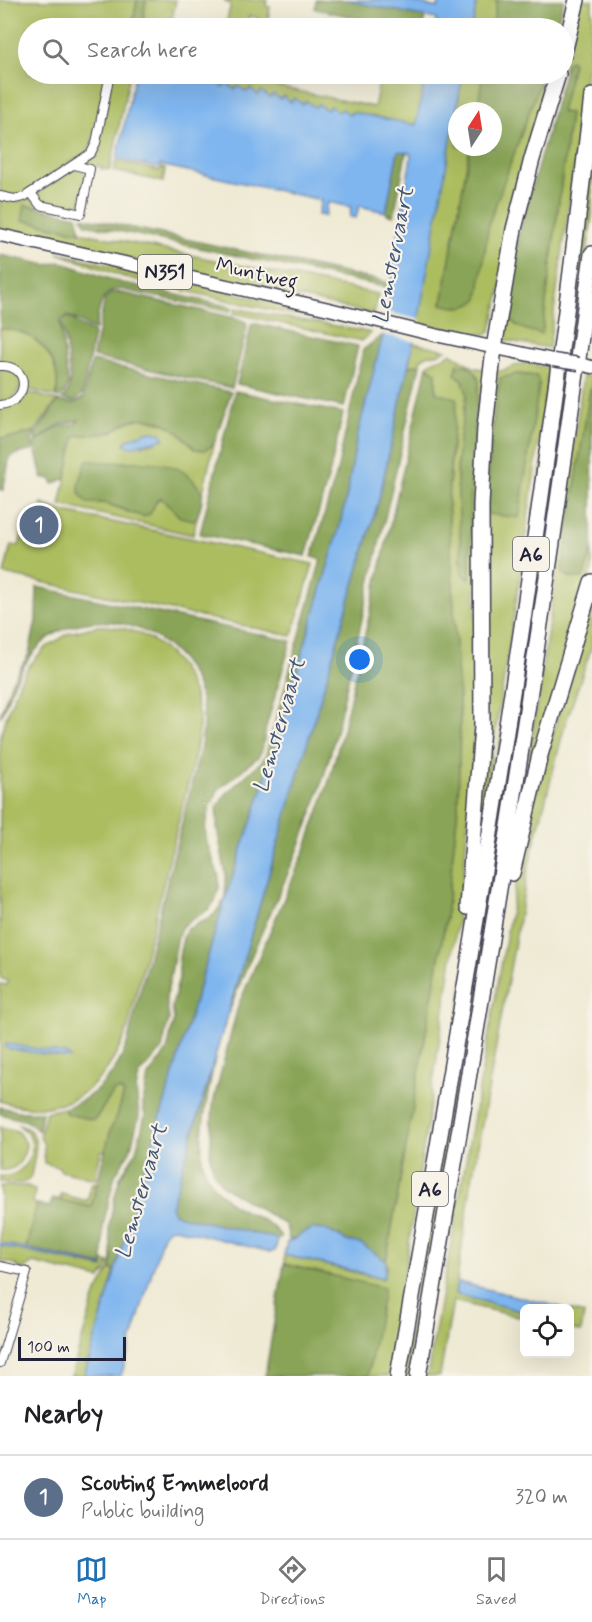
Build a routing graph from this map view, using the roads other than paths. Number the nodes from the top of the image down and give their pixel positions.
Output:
1 (577, 0) edge
2 (572, 18) edge
3 (108, 84) edge
4 (555, 84) edge
5 (592, 96) edge
6 (74, 165) junction
7 (32, 193) junction
8 (0, 196) edge
9 (0, 235) edge
10 (592, 254) edge
11 (495, 344) junction
12 (538, 353) junction
13 (592, 359) edge
14 (0, 366) edge
15 (592, 367) edge
16 (0, 405) edge
17 (592, 582) edge
18 (492, 939) junction
19 (460, 1012) junction
20 (0, 1266) edge
21 (0, 1363) edge
22 (398, 1376) edge
23 (418, 1376) edge

1 - 2 highway
3 - 6 street
4 - 11 highway, A6
5 - 19 highway, A6
6 - 7 street
6 - 7 street
7 - 8 street
9 - 11 main road, Muntweg / N351
10 - 18 highway, A6
11 - 12 main road, Muntweg / N351
11 - 19 highway, A6
12 - 13 main road, Muntweg / N351
12 - 15 main road, Muntweg / N351, bridge
14 - 16 street
17 - 18 highway, A6
18 - 23 highway, A6
19 - 22 highway, A6
20 - 21 street

